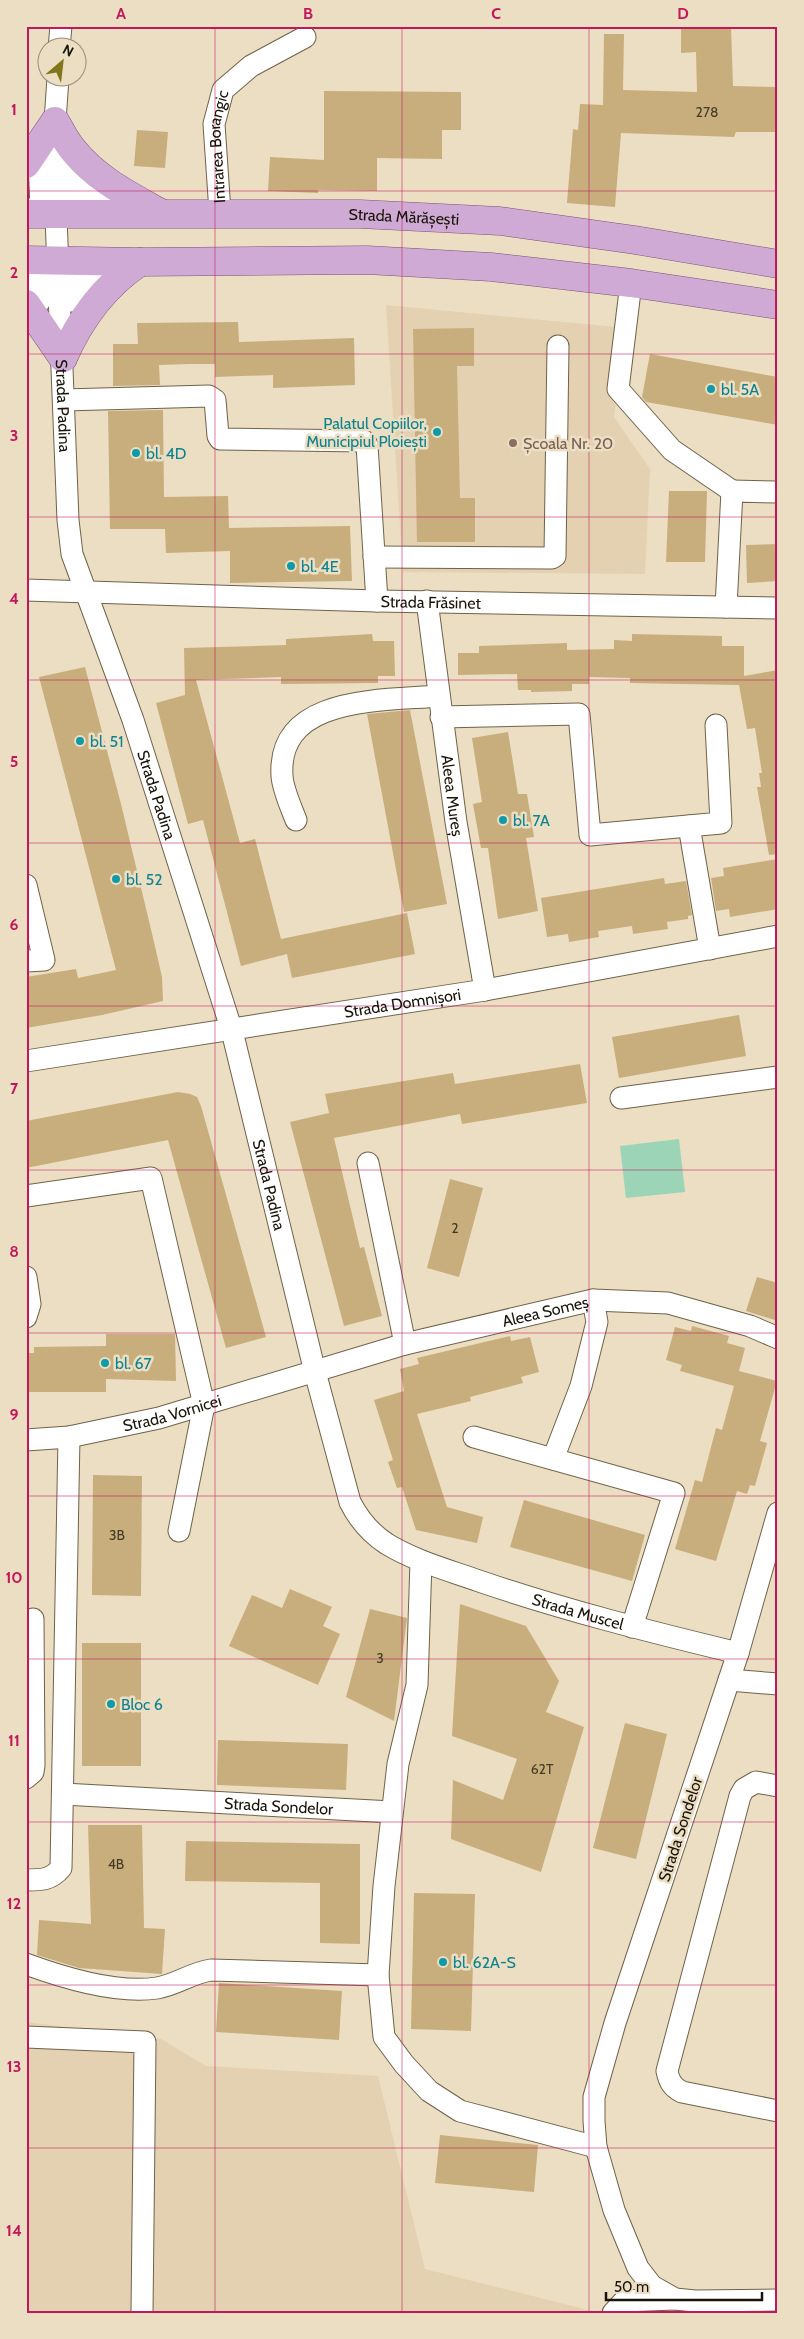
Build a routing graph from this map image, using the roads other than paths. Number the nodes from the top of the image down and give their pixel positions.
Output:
1 (305, 37) dead end
2 (57, 88) edge
3 (55, 121) junction
4 (26, 164) edge
5 (26, 176) edge
6 (26, 209) edge
7 (160, 212) junction
8 (220, 212) junction
9 (56, 213) junction
10 (26, 214) edge
11 (26, 260) edge
12 (140, 262) junction
13 (778, 264) edge
14 (64, 269) junction
15 (26, 278) edge
16 (630, 283) junction
17 (26, 288) edge
18 (26, 304) edge
19 (778, 305) edge
20 (558, 346) dead end
21 (63, 358) junction
22 (64, 400) junction
23 (732, 491) junction
24 (778, 492) edge
25 (374, 556) junction
26 (26, 590) edge
27 (84, 590) junction
28 (377, 601) junction
29 (427, 601) junction
30 (726, 607) junction
31 (778, 608) edge
32 (439, 696) junction
33 (441, 718) junction
34 (716, 725) dead end
35 (296, 820) dead end
36 (689, 826) junction
37 (26, 884) edge
38 (778, 936) edge
39 (710, 949) junction
40 (26, 961) edge
41 (486, 990) junction
42 (232, 1031) junction
43 (26, 1061) edge
44 (778, 1077) edge
45 (621, 1098) dead end
46 (368, 1163) dead end
47 (26, 1196) edge
48 (26, 1277) edge
49 (593, 1300) junction
50 (26, 1317) edge
51 (778, 1338) edge
52 (405, 1344) junction
53 (314, 1372) junction
54 (204, 1405) junction
55 (69, 1437) junction
56 (474, 1437) dead end
57 (26, 1440) edge
58 (553, 1459) junction
59 (778, 1513) edge
60 (179, 1531) dead end
61 (421, 1561) junction
62 (29, 1619) edge
63 (66, 1620) junction
64 (632, 1627) junction
65 (738, 1653) junction
66 (729, 1680) junction
67 (778, 1684) edge
68 (27, 1778) edge
69 (63, 1786) junction
70 (778, 1786) edge
71 (392, 1812) junction
72 (26, 1880) edge
73 (26, 1964) edge
74 (378, 1975) junction
75 (26, 2037) edge
76 (776, 2103) edge
77 (596, 2147) junction
78 (674, 2299) junction
79 (778, 2300) edge
80 (728, 2307) edge
81 (142, 2313) edge
82 (613, 2313) edge

1 - 8 street, Intrarea Borangic
2 - 3 street, Strada Padina
3 - 4 main road
3 - 7 main road
3 - 9 street, Strada Padina
5 - 6 street
7 - 8 main road, Strada Mărășești
7 - 9 main road, Strada Mărășești
8 - 13 main road, Strada Mărășești
9 - 10 main road, Strada Mărășești
9 - 14 street, Strada Padina
11 - 14 main road
12 - 14 main road
12 - 16 main road
12 - 21 main road
14 - 21 street, Strada Padina
15 - 17 street
16 - 19 main road
16 - 23 street
18 - 21 main road
20 - 25 street
21 - 22 street, Strada Padina
22 - 25 street
22 - 27 street, Strada Padina
23 - 24 street
23 - 30 street
25 - 28 street
26 - 27 street, Strada Frăsinet
27 - 28 street, Strada Frăsinet
27 - 42 street, Strada Padina
28 - 29 street, Strada Frăsinet
29 - 30 street, Strada Frăsinet
29 - 32 street, Aleea Mureș
30 - 31 street, Strada Frăsinet
32 - 33 street, Aleea Mureș
32 - 35 street
33 - 36 street
33 - 41 street, Aleea Mureș
34 - 36 street
36 - 39 street
37 - 40 street
38 - 39 street, Strada Domnișori
39 - 41 street, Strada Domnișori
41 - 42 street, Strada Domnișori
42 - 43 street, Strada Domnișori
42 - 53 street, Strada Padina
44 - 45 street
46 - 52 street
47 - 54 street
48 - 50 street
49 - 51 street, Aleea Someș
49 - 52 street, Aleea Someș
49 - 58 street
52 - 53 street, Aleea Someș
53 - 54 street, Strada Vornicei
53 - 61 street, Strada Muscel
54 - 55 street, Strada Vornicei
54 - 60 street
55 - 57 street, Strada Vornicei
55 - 63 street
56 - 58 street
58 - 64 street
59 - 65 street, Strada Sondelor
61 - 64 street, Strada Muscel
61 - 71 street
62 - 63 street
62 - 68 street
63 - 69 street
64 - 65 street, Strada Muscel
65 - 66 street, Strada Sondelor
66 - 67 street
66 - 77 street, Strada Sondelor
68 - 69 street, Strada Sondelor
69 - 71 street, Strada Sondelor
69 - 72 street
70 - 76 street
71 - 74 street
73 - 74 street
74 - 77 street
75 - 81 street
77 - 78 street, Strada Sondelor
78 - 80 street, Strada Sondelor
78 - 82 street
79 - 80 street, Strada Sondelor

